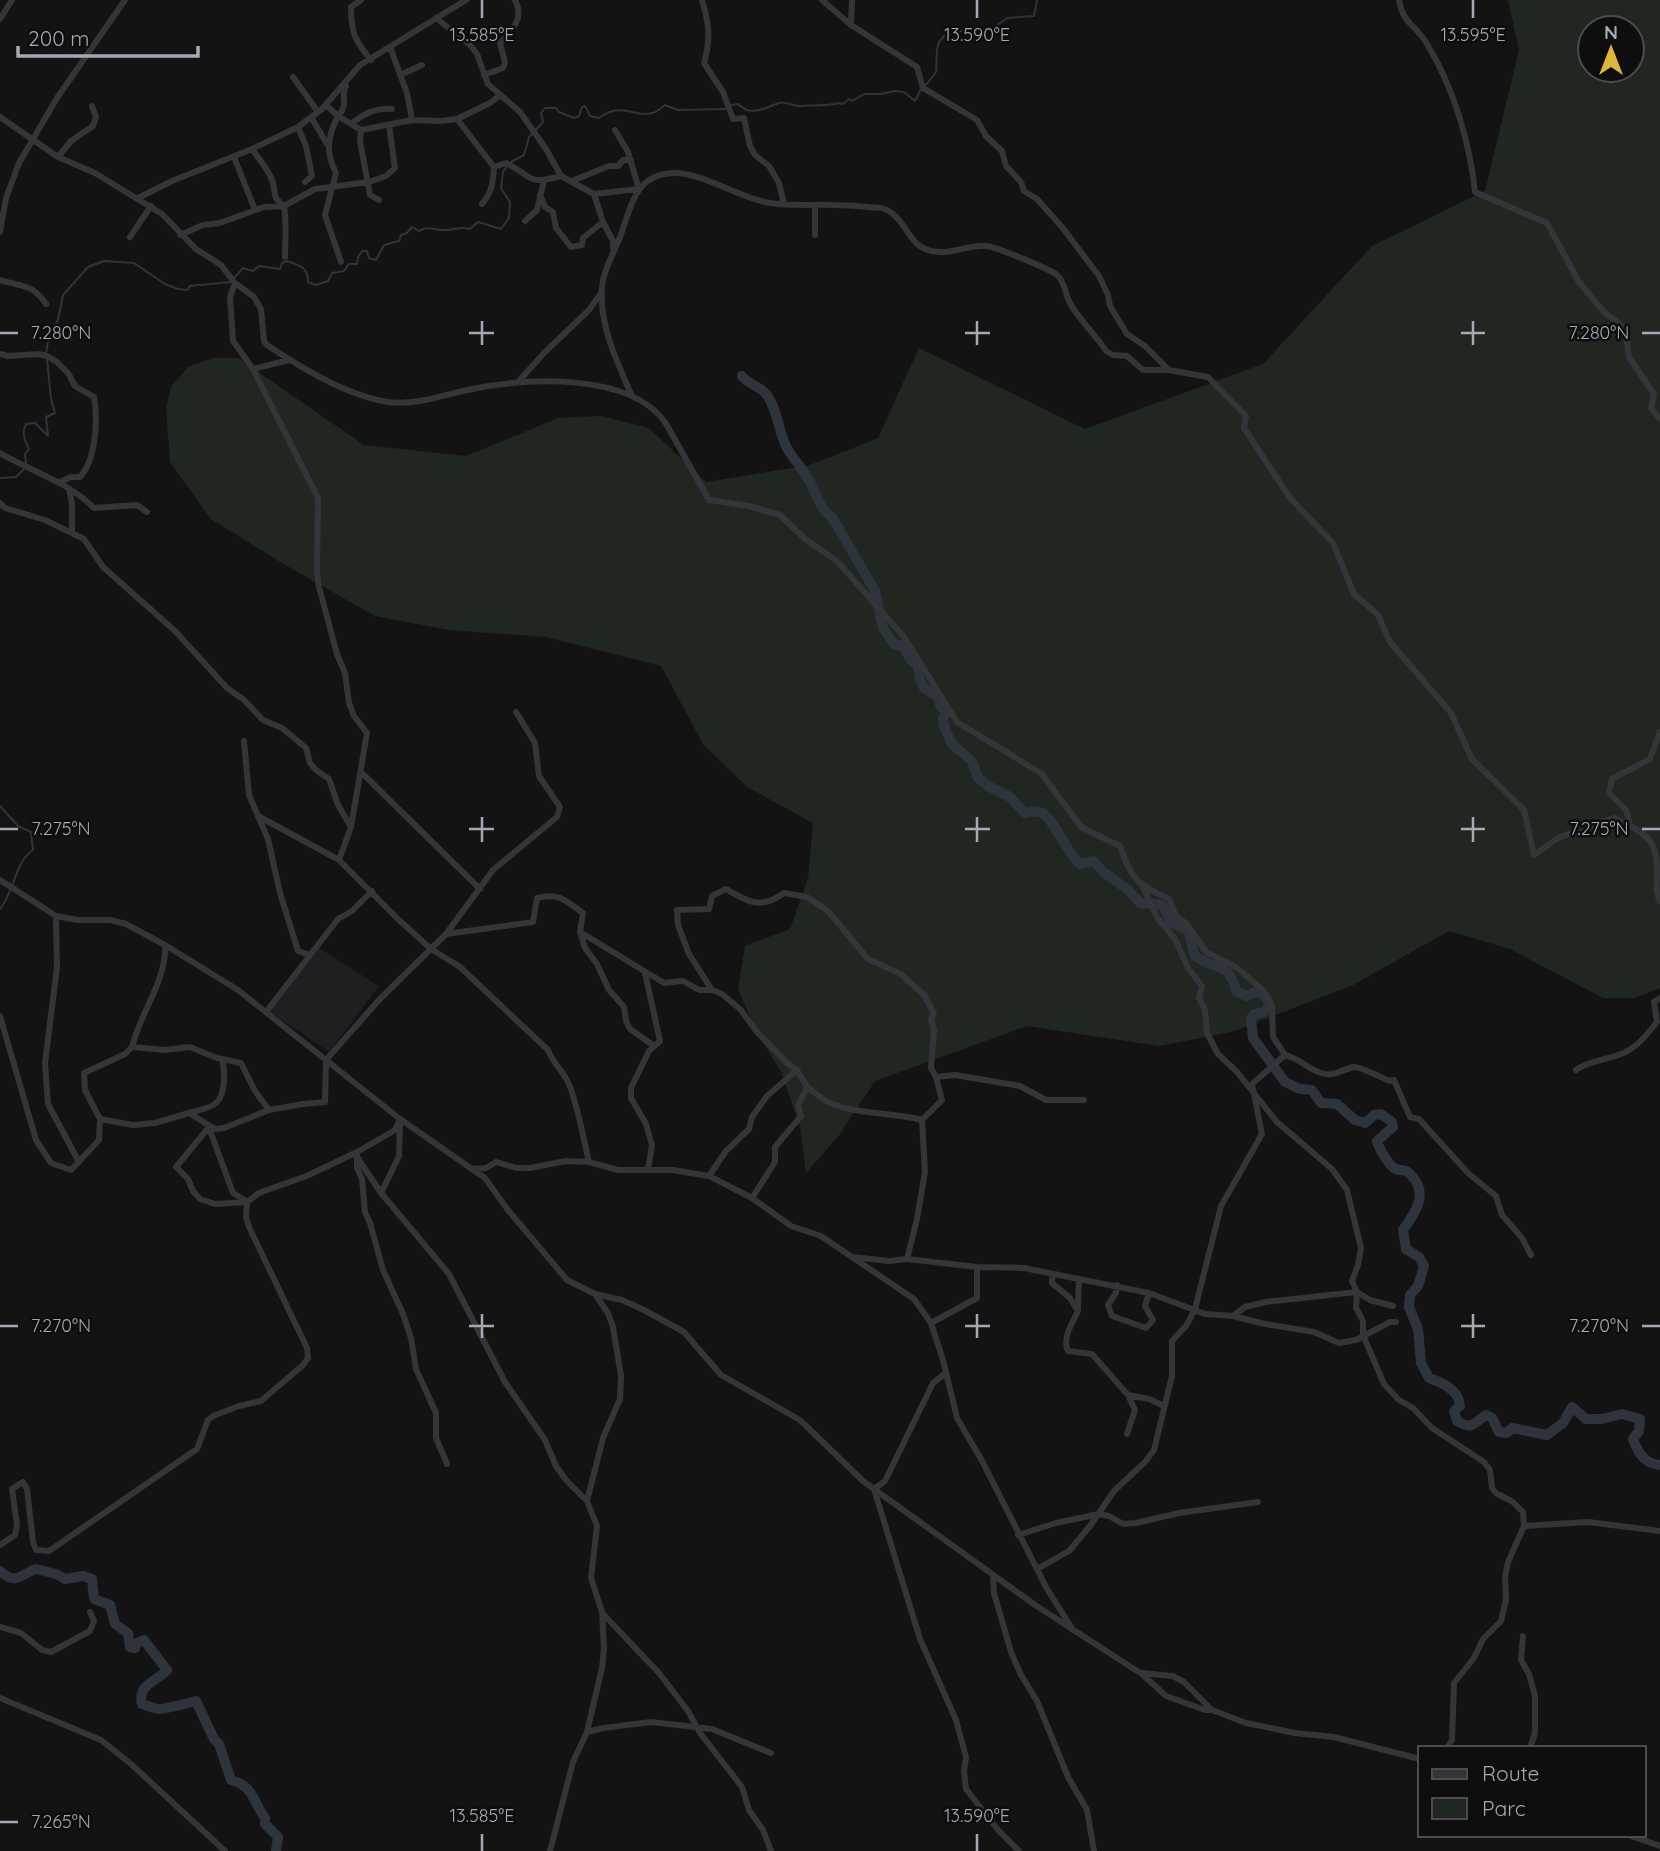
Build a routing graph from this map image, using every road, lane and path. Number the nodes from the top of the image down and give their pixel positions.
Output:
1 (12, 0) edge
2 (125, 0) edge
3 (361, 0) edge
4 (447, 0) edge
5 (466, 0) edge
6 (515, 0) edge
7 (702, 0) edge
8 (822, 0) edge
9 (852, 0) edge
10 (1399, 0) edge
11 (455, 5) junction
12 (436, 18) junction
13 (0, 19) edge
14 (850, 24) junction
15 (390, 47) junction
16 (372, 60) junction
17 (422, 65) dead end
18 (400, 75) junction
19 (484, 75) junction
20 (351, 76) junction
21 (293, 77) dead end
22 (499, 96) junction
23 (326, 105) junction
24 (92, 106) dead end
25 (392, 109) dead end
26 (314, 115) junction
27 (338, 116) junction
28 (0, 117) edge
29 (457, 119) junction
30 (412, 120) junction
31 (352, 123) junction
32 (389, 125) junction
33 (298, 127) junction
34 (361, 130) junction
35 (615, 130) dead end
36 (33, 138) junction
37 (327, 144) junction
38 (252, 149) junction
39 (58, 157) junction
40 (234, 157) junction
41 (631, 160) junction
42 (494, 167) junction
43 (561, 176) junction
44 (544, 181) junction
45 (572, 181) junction
46 (305, 182) dead end
47 (369, 182) junction
48 (334, 186) junction
49 (639, 189) junction
50 (594, 194) junction
51 (540, 195) junction
52 (138, 198) junction
53 (3, 200) edge
54 (379, 200) dead end
55 (482, 204) dead end
56 (784, 204) junction
57 (815, 205) junction
58 (151, 206) junction
59 (284, 206) junction
60 (255, 210) junction
61 (525, 221) dead end
62 (603, 222) junction
63 (623, 223) junction
64 (0, 232) edge
65 (180, 235) junction
66 (815, 235) dead end
67 (130, 237) dead end
68 (613, 252) junction
69 (285, 257) dead end
70 (341, 262) dead end
71 (0, 280) edge
72 (235, 284) junction
73 (601, 291) junction
74 (46, 304) dead end
75 (0, 354) edge
76 (289, 360) junction
77 (253, 369) junction
78 (1169, 370) junction
79 (519, 381) junction
80 (631, 395) junction
81 (1660, 419) edge
82 (0, 453) edge
83 (60, 482) junction
84 (69, 489) junction
85 (0, 503) edge
86 (147, 512) dead end
87 (72, 531) junction
88 (516, 712) dead end
89 (1660, 732) edge
90 (244, 741) dead end
91 (362, 772) junction
92 (258, 816) junction
93 (1630, 826) junction
94 (351, 827) junction
95 (339, 860) junction
96 (0, 880) edge
97 (1143, 887) junction
98 (480, 888) junction
99 (372, 891) junction
100 (1660, 901) edge
101 (56, 916) junction
102 (580, 932) junction
103 (446, 934) junction
104 (165, 945) junction
105 (432, 949) junction
106 (310, 955) junction
107 (645, 973) junction
108 (712, 990) junction
109 (1660, 998) edge
110 (266, 1012) junction
111 (0, 1016) edge
112 (132, 1046) junction
113 (654, 1046) junction
114 (1285, 1055) junction
115 (222, 1059) junction
116 (326, 1059) junction
117 (797, 1070) junction
118 (1576, 1070) dead end
119 (936, 1077) junction
120 (807, 1087) junction
121 (1254, 1095) junction
122 (1084, 1100) dead end
123 (269, 1110) junction
124 (189, 1113) junction
125 (100, 1119) junction
126 (400, 1119) junction
127 (922, 1120) junction
128 (208, 1125) junction
129 (358, 1154) junction
130 (79, 1162) junction
131 (589, 1162) junction
132 (473, 1169) junction
133 (648, 1170) junction
134 (709, 1175) junction
135 (382, 1193) junction
136 (752, 1198) junction
137 (247, 1202) junction
138 (1531, 1255) dead end
139 (850, 1256) junction
140 (907, 1259) junction
141 (977, 1267) junction
142 (1052, 1274) junction
143 (1079, 1280) junction
144 (1117, 1285) junction
145 (1357, 1292) junction
146 (1149, 1293) junction
147 (595, 1294) junction
148 (1393, 1306) dead end
149 (1195, 1310) junction
150 (1078, 1311) junction
151 (1233, 1315) junction
152 (1396, 1322) dead end
153 (931, 1323) junction
154 (1363, 1335) junction
155 (946, 1373) junction
156 (1128, 1395) junction
157 (1164, 1406) junction
158 (1127, 1434) dead end
159 (447, 1464) dead end
160 (874, 1489) junction
161 (587, 1501) junction
162 (1258, 1502) dead end
163 (1099, 1514) junction
164 (1524, 1526) junction
165 (1660, 1531) edge
166 (1018, 1535) junction
167 (0, 1545) edge
168 (1037, 1569) junction
169 (993, 1576) junction
170 (90, 1612) dead end
171 (601, 1612) junction
172 (0, 1627) edge
173 (1073, 1630) junction
174 (1523, 1636) dead end
175 (1141, 1673) junction
176 (0, 1698) edge
177 (1212, 1710) junction
178 (697, 1729) junction
179 (587, 1732) junction
180 (1448, 1746) edge
181 (1531, 1746) edge
182 (771, 1753) dead end
183 (1418, 1758) edge
184 (1634, 1837) edge
185 (1660, 1846) edge
186 (225, 1851) edge
187 (550, 1851) edge
188 (771, 1851) edge
189 (1018, 1851) edge
190 (1094, 1851) edge

1 - 13 street
2 - 36 street
3 - 16 street
4 - 11 street
5 - 11 street
6 - 19 street
7 - 56 street
8 - 14 street
9 - 14 street
10 - 81 street
11 - 12 street
12 - 15 street
12 - 19 street
14 - 78 street
15 - 16 street
15 - 18 street
16 - 20 street
17 - 18 street
18 - 30 street
19 - 22 street
20 - 23 street
20 - 27 street
21 - 26 street
22 - 29 street
22 - 43 street
23 - 26 street
23 - 27 street
24 - 39 street
25 - 31 street
26 - 33 street
26 - 37 street
27 - 31 street
27 - 37 street
28 - 36 street
29 - 30 street
29 - 42 street
30 - 32 street
31 - 34 street
32 - 34 street
32 - 47 street
33 - 38 street
33 - 46 street
34 - 47 street
35 - 41 street
36 - 39 street
36 - 53 street
37 - 48 street
38 - 40 street
38 - 59 street
39 - 52 street
40 - 52 street
40 - 60 street
41 - 45 street
41 - 49 street
42 - 44 street
42 - 55 street
43 - 44 street
43 - 45 street
44 - 51 street
45 - 50 street
47 - 48 street
47 - 54 street
48 - 59 street
48 - 70 street
49 - 50 street
49 - 56 street
49 - 63 street
50 - 62 street
51 - 61 street
51 - 62 street
52 - 58 street
53 - 64 street
56 - 57 street
57 - 66 street
57 - 78 street
58 - 65 street
58 - 67 street
59 - 60 street
59 - 69 street
60 - 65 street
62 - 63 street
62 - 68 street
63 - 68 street
65 - 72 street
68 - 73 street
71 - 74 street
72 - 76 street
72 - 77 street
73 - 79 street
73 - 80 street
75 - 83 street
76 - 77 street
76 - 79 street
77 - 91 street
78 - 93 street
79 - 80 street
80 - 97 street
82 - 83 street
83 - 84 street
84 - 86 street
84 - 87 street
85 - 87 street
87 - 94 street
88 - 98 street
89 - 93 street
90 - 92 street
91 - 94 street
91 - 98 street
92 - 95 street
92 - 106 street
93 - 100 street
94 - 95 street
95 - 99 street
96 - 101 street
97 - 114 street
97 - 121 street
98 - 103 street
99 - 105 street
99 - 106 street
101 - 104 street
101 - 130 street
102 - 103 street
102 - 107 street
102 - 113 street
103 - 105 street
104 - 110 street
104 - 112 street
105 - 116 street
105 - 131 street
106 - 110 street
107 - 108 street
107 - 113 street
108 - 117 street
108 - 119 street
109 - 118 street
110 - 116 street
111 - 130 street
112 - 115 street
112 - 125 street
113 - 133 street
114 - 121 street
114 - 138 street
115 - 123 street
115 - 124 street
116 - 123 street
116 - 126 street
117 - 120 street
117 - 134 street
119 - 122 street
119 - 127 street
120 - 127 street
120 - 136 street
121 - 145 street
121 - 149 street
123 - 128 street
124 - 125 street
124 - 128 street
125 - 130 street
126 - 129 street
126 - 132 street
126 - 135 street
127 - 140 street
128 - 137 street
128 - 137 street
129 - 135 street
129 - 137 street
129 - 159 street
131 - 132 street
131 - 133 street
132 - 147 street
133 - 134 street
134 - 136 street
135 - 161 street
136 - 139 street
137 - 167 street
139 - 140 street
139 - 153 street
140 - 141 street
141 - 142 street
141 - 153 street
142 - 143 street
142 - 150 street
143 - 144 street
143 - 150 street
144 - 146 street
144 - 146 street
145 - 148 street
145 - 151 street
145 - 154 street
146 - 149 street
147 - 160 street
147 - 161 street
149 - 151 street
149 - 157 street
150 - 156 street
151 - 154 street
152 - 154 street
153 - 155 street
154 - 164 street
155 - 160 street
155 - 166 street
156 - 157 street
156 - 158 street
157 - 163 street
160 - 169 street
160 - 189 street
161 - 171 street
162 - 163 street
163 - 166 street
163 - 168 street
164 - 165 street
164 - 180 street
166 - 168 street
168 - 173 street
169 - 173 street
169 - 190 street
170 - 172 street
171 - 178 street
171 - 179 street
173 - 175 street
174 - 181 street
175 - 177 street
175 - 177 street
176 - 186 street
177 - 183 street
178 - 179 street
178 - 182 street
178 - 188 street
179 - 187 street
184 - 185 street

